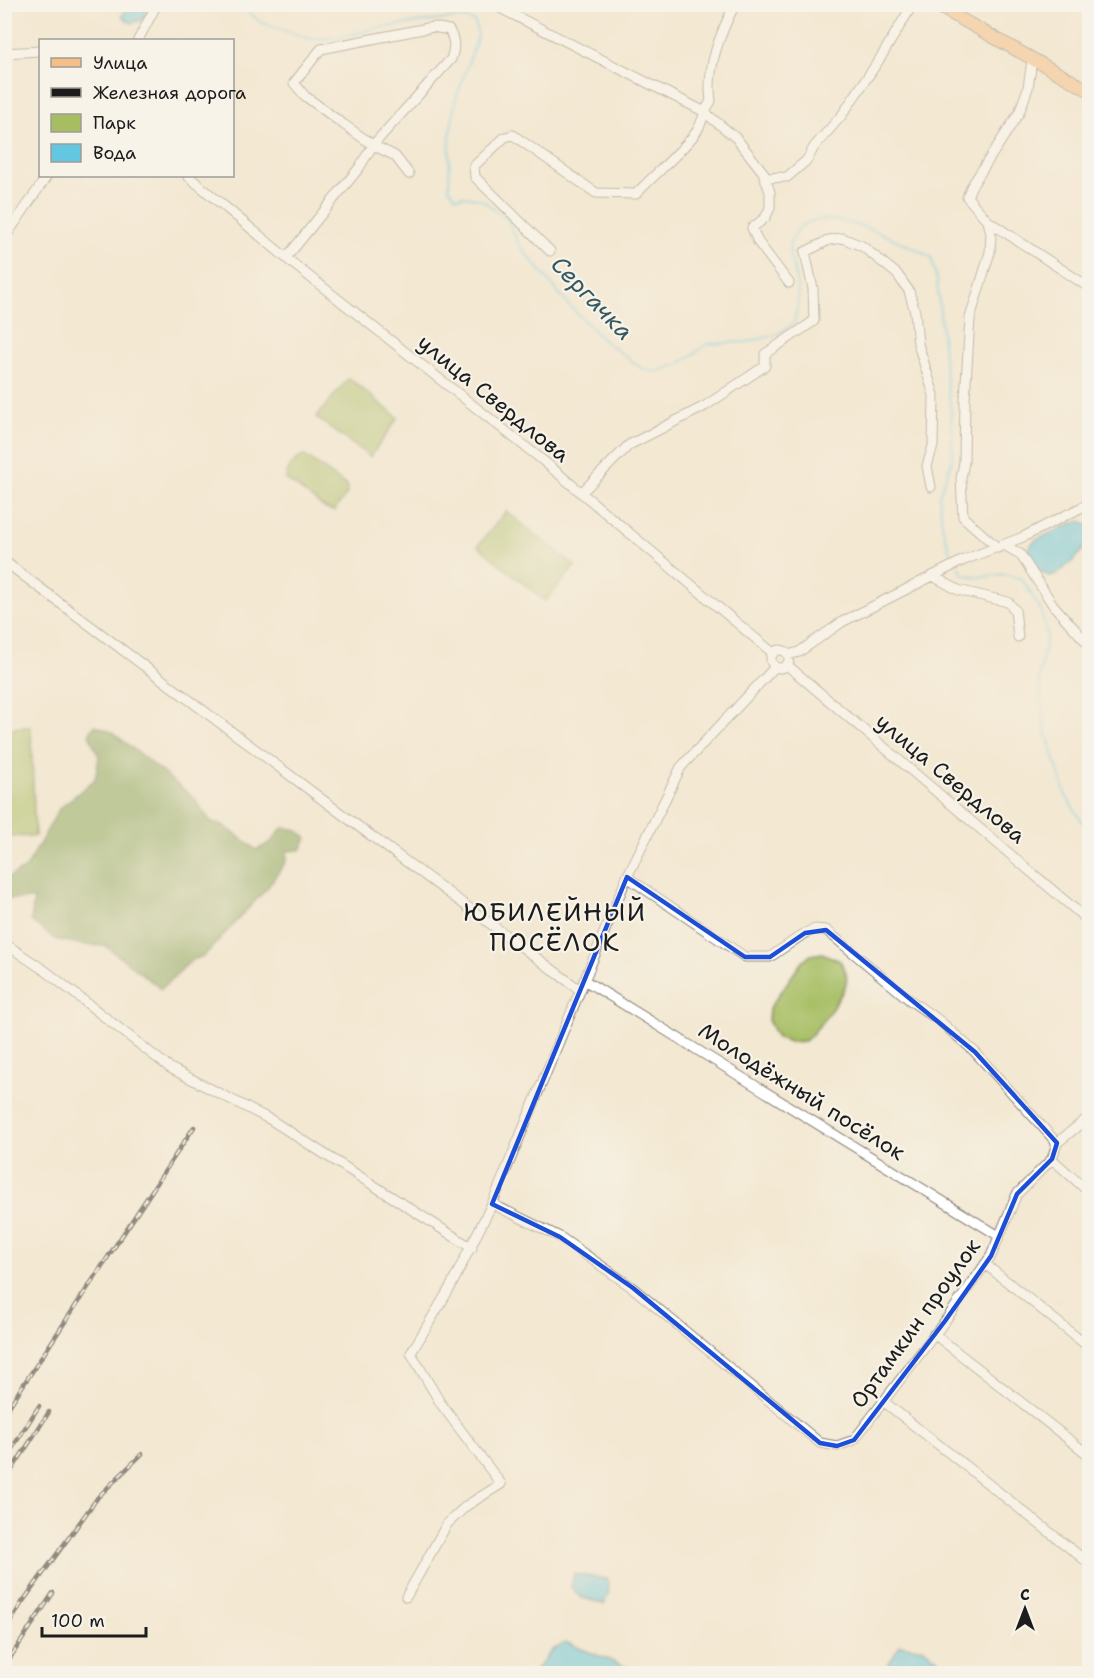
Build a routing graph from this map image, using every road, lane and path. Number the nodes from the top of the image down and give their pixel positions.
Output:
1 (157, 4) edge
2 (492, 4) edge
3 (735, 4) edge
4 (913, 4) edge
5 (934, 4) edge
6 (139, 39) edge
7 (39, 51) edge
8 (4, 52) edge
9 (1032, 60) junction
10 (1089, 91) edge
11 (704, 111) junction
12 (373, 146) junction
13 (409, 174) dead end
14 (46, 177) edge
15 (189, 177) edge
16 (766, 178) junction
17 (988, 221) junction
18 (4, 239) edge
19 (550, 251) dead end
20 (286, 258) junction
21 (789, 283) dead end
22 (1089, 288) edge
23 (931, 488) dead end
24 (581, 493) junction
25 (1089, 503) edge
26 (1001, 547) junction
27 (4, 561) edge
28 (933, 576) junction
29 (1018, 637) dead end
30 (1089, 646) edge
31 (773, 653) junction
32 (788, 660) junction
33 (775, 667) junction
34 (627, 877) junction
35 (1089, 922) edge
36 (4, 944) edge
37 (584, 980) junction
38 (580, 990) junction
39 (1089, 1116) edge
40 (1057, 1143) junction
41 (1052, 1158) junction
42 (1089, 1193) edge
43 (492, 1204) junction
44 (999, 1236) junction
45 (472, 1248) junction
46 (985, 1264) junction
47 (934, 1334) junction
48 (1089, 1348) edge
49 (883, 1401) junction
50 (1089, 1456) edge
51 (1089, 1564) edge
52 (406, 1597) dead end

1 - 6 street
2 - 11 street
3 - 11 street
4 - 16 street
5 - 9 main road
7 - 8 street
9 - 10 main road
9 - 17 street
11 - 16 street
11 - 19 street
12 - 12 street
12 - 13 street
12 - 20 street
14 - 18 street
15 - 20 street, улица Свердлова
16 - 21 street
17 - 22 street
17 - 26 street
20 - 24 street, улица Свердлова
23 - 24 street
24 - 31 street, улица Свердлова
25 - 26 street
26 - 28 street
26 - 30 street
27 - 38 street
28 - 29 street
28 - 32 street
31 - 32 street
31 - 33 street
32 - 33 street
32 - 35 street, улица Свердлова
33 - 34 street
34 - 37 street
34 - 40 street
36 - 45 street
37 - 38 street
37 - 44 street, Молодёжный посёлок
38 - 43 street
39 - 40 street
40 - 41 street, Ортамкин проулок
41 - 42 street
41 - 44 street, Ортамкин проулок
43 - 45 street
43 - 49 street, Ортамкин проулок
44 - 46 street, Ортамкин проулок
45 - 52 street
46 - 47 street, Ортамкин проулок
46 - 48 street
47 - 49 street, Ортамкин проулок
47 - 50 street
49 - 51 street

